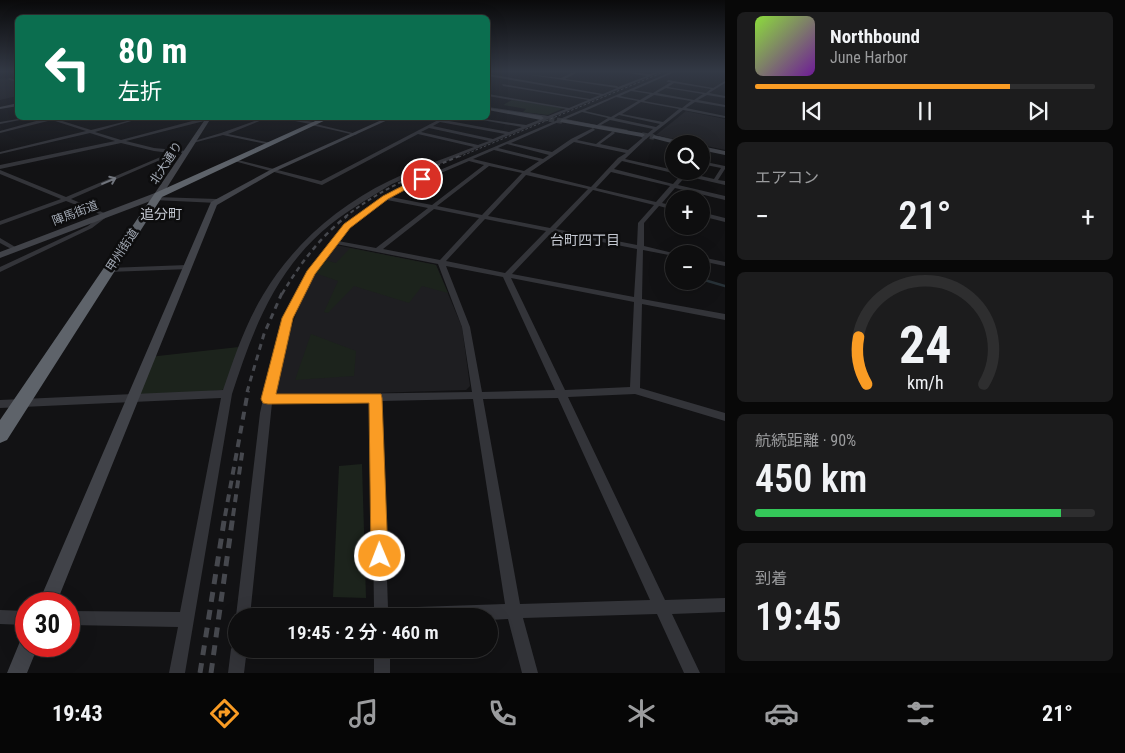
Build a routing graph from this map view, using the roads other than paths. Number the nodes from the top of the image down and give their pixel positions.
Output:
1 (506, 102) edge
2 (535, 102) edge
3 (580, 102) edge
4 (594, 102) edge
5 (637, 102) edge
6 (647, 102) edge
7 (692, 102) edge
8 (703, 102) edge
9 (623, 104) dead end
10 (15, 105) edge
11 (632, 105) junction
12 (725, 106) edge
13 (0, 108) edge
14 (568, 108) junction
15 (490, 109) edge
16 (490, 109) edge
17 (495, 109) junction
18 (682, 109) junction
19 (580, 111) junction
20 (618, 114) junction
21 (548, 117) junction
22 (611, 118) junction
23 (725, 118) edge
24 (541, 119) junction
25 (17, 120) edge
26 (45, 120) edge
27 (58, 120) edge
28 (130, 120) edge
29 (192, 120) edge
30 (202, 120) edge
31 (206, 120) edge
32 (260, 120) edge
33 (292, 120) edge
34 (322, 120) edge
35 (385, 120) edge
36 (439, 120) edge
37 (446, 120) edge
38 (486, 120) edge
39 (196, 121) junction
40 (560, 121) junction
41 (0, 123) edge
42 (663, 123) junction
43 (313, 124) junction
44 (599, 125) junction
45 (428, 126) junction
46 (524, 126) junction
47 (656, 128) junction
48 (593, 129) junction
49 (92, 131) junction
50 (0, 132) edge
51 (417, 132) junction
52 (613, 132) junction
53 (508, 133) junction
54 (223, 134) junction
55 (355, 134) junction
56 (647, 136) junction
57 (665, 139) edge
58 (492, 140) junction
59 (573, 140) junction
60 (665, 140) edge
61 (122, 141) junction
62 (665, 141) edge
63 (193, 142) junction
64 (507, 143) junction
65 (269, 144) junction
66 (597, 145) junction
67 (478, 146) junction
68 (494, 149) junction
69 (710, 150) edge
70 (174, 152) junction
71 (186, 152) junction
72 (629, 152) junction
73 (0, 153) edge
74 (552, 154) junction
75 (725, 154) edge
76 (467, 159) junction
77 (620, 159) junction
78 (236, 160) junction
79 (542, 160) junction
80 (488, 164) junction
81 (710, 164) edge
82 (0, 167) edge
83 (665, 169) edge
84 (274, 170) junction
85 (610, 170) junction
86 (0, 172) edge
87 (525, 173) junction
88 (679, 180) edge
89 (710, 180) edge
90 (714, 181) junction
91 (725, 183) edge
92 (674, 185) junction
93 (592, 189) junction
94 (157, 197) junction
95 (385, 198) junction
96 (725, 198) edge
97 (64, 200) junction
98 (218, 201) junction
99 (656, 204) junction
100 (665, 206) edge
101 (433, 207) junction
102 (106, 215) junction
103 (710, 216) edge
104 (482, 217) junction
105 (725, 220) edge
106 (0, 223) edge
107 (551, 230) junction
108 (0, 240) edge
109 (334, 242) junction
110 (639, 247) junction
111 (16, 249) junction
112 (378, 250) junction
113 (665, 252) edge
114 (0, 255) edge
115 (710, 261) edge
116 (441, 263) junction
117 (725, 264) edge
118 (187, 267) junction
119 (0, 270) edge
120 (108, 270) junction
121 (506, 276) junction
122 (637, 300) junction
123 (725, 317) edge
124 (635, 390) junction
125 (227, 394) junction
126 (563, 394) junction
127 (478, 395) junction
128 (132, 398) junction
129 (376, 398) junction
130 (268, 399) junction
131 (0, 404) edge
132 (20, 404) junction
133 (725, 417) edge
134 (0, 435) edge
135 (51, 592) edge
136 (725, 605) edge
137 (661, 607) junction
138 (244, 608) edge
139 (381, 608) edge
140 (498, 612) edge
141 (514, 612) junction
142 (0, 617) edge
143 (15, 618) edge
144 (80, 618) edge
145 (186, 620) junction
146 (24, 657) edge
147 (238, 658) edge
148 (382, 658) edge
149 (17, 673) edge
150 (176, 673) edge
151 (236, 673) edge
152 (382, 673) edge
153 (530, 673) edge
154 (692, 673) edge

1 - 17 street
2 - 14 street
3 - 14 street
4 - 19 street
5 - 11 street
6 - 18 street
7 - 18 street
8 - 12 street
9 - 11 street
10 - 13 street
11 - 20 street
14 - 21 street
15 - 17 street
16 - 24 street
17 - 21 street
18 - 23 street
18 - 42 street
19 - 22 street
19 - 40 street
20 - 22 street
20 - 42 street
21 - 24 street
22 - 44 street
22 - 47 street
24 - 46 street
25 - 41 street
26 - 50 street
27 - 49 street
28 - 49 street
29 - 39 street
30 - 39 street
31 - 63 street, 北大通り
32 - 54 street
33 - 43 street
34 - 43 highway
35 - 55 street
36 - 45 street
37 - 53 street
38 - 46 street
39 - 61 street
40 - 44 street
40 - 48 street
40 - 56 street
40 - 64 street
42 - 47 street
43 - 55 street
43 - 65 highway
44 - 56 street
45 - 51 street
45 - 58 street
46 - 53 street
47 - 56 street
48 - 52 street
48 - 59 street
49 - 61 street
49 - 73 street
51 - 67 street
51 - 84 street
52 - 56 street
52 - 66 street
53 - 58 street
54 - 63 street
54 - 65 street
55 - 84 street
56 - 57 street
56 - 60 street
56 - 62 street
56 - 72 street
58 - 67 street
59 - 66 street
59 - 74 street
61 - 70 street
61 - 82 street
63 - 71 street, 北大通り
64 - 68 street
64 - 74 street
65 - 78 highway
66 - 72 street
67 - 125 street
68 - 76 street
68 - 79 street
69 - 75 street
70 - 71 street
97 -> 70 street
71 - 94 street, 北大通り
72 - 77 street
74 - 79 street
76 - 80 street
76 - 95 street
77 - 83 street
77 - 85 street
78 - 84 street
78 - 94 highway
79 - 87 street
80 - 87 street
80 - 101 street
81 - 90 street
84 - 98 street
85 - 92 street
85 - 93 street
86 - 97 street
87 - 93 street
87 - 104 street
88 - 92 street
89 - 90 street
90 - 91 street
92 - 96 street
92 - 99 street
93 - 99 street
93 - 107 street
94 - 98 street
94 - 102 street, 陣馬街道
94 - 120 highway, 甲州街道
95 - 101 street
95 - 109 street
97 - 102 street
97 - 106 street
98 - 118 street
99 - 100 street
99 - 110 street
101 - 104 street
101 - 112 street
102 - 111 street, 陣馬街道
102 - 119 street
103 - 105 street
104 - 107 street
104 - 116 street
107 - 110 street
107 - 121 street
108 - 111 street
109 - 112 street
109 - 130 street
110 - 113 street
110 - 122 street
111 - 114 street, 陣馬街道
112 - 116 street
115 - 117 street
116 - 121 street
116 - 127 street
118 - 120 street
118 - 128 street
120 - 132 highway, 甲州街道
121 - 122 street
121 - 126 street
122 - 123 street
122 - 124 street
124 - 126 street
124 - 133 street
125 - 128 street
125 - 145 street
126 - 127 street
126 - 137 street
127 - 129 street
127 - 141 street
128 - 132 street
128 - 135 street
129 - 130 street
129 - 139 street
130 - 138 street
131 - 132 street
132 - 134 highway, 甲州街道
136 - 137 street
137 - 141 street
137 - 154 street
140 - 141 street
141 - 153 street
142 - 143 street
144 - 145 street
145 - 150 street
146 - 149 street
147 - 151 street
148 - 152 street

